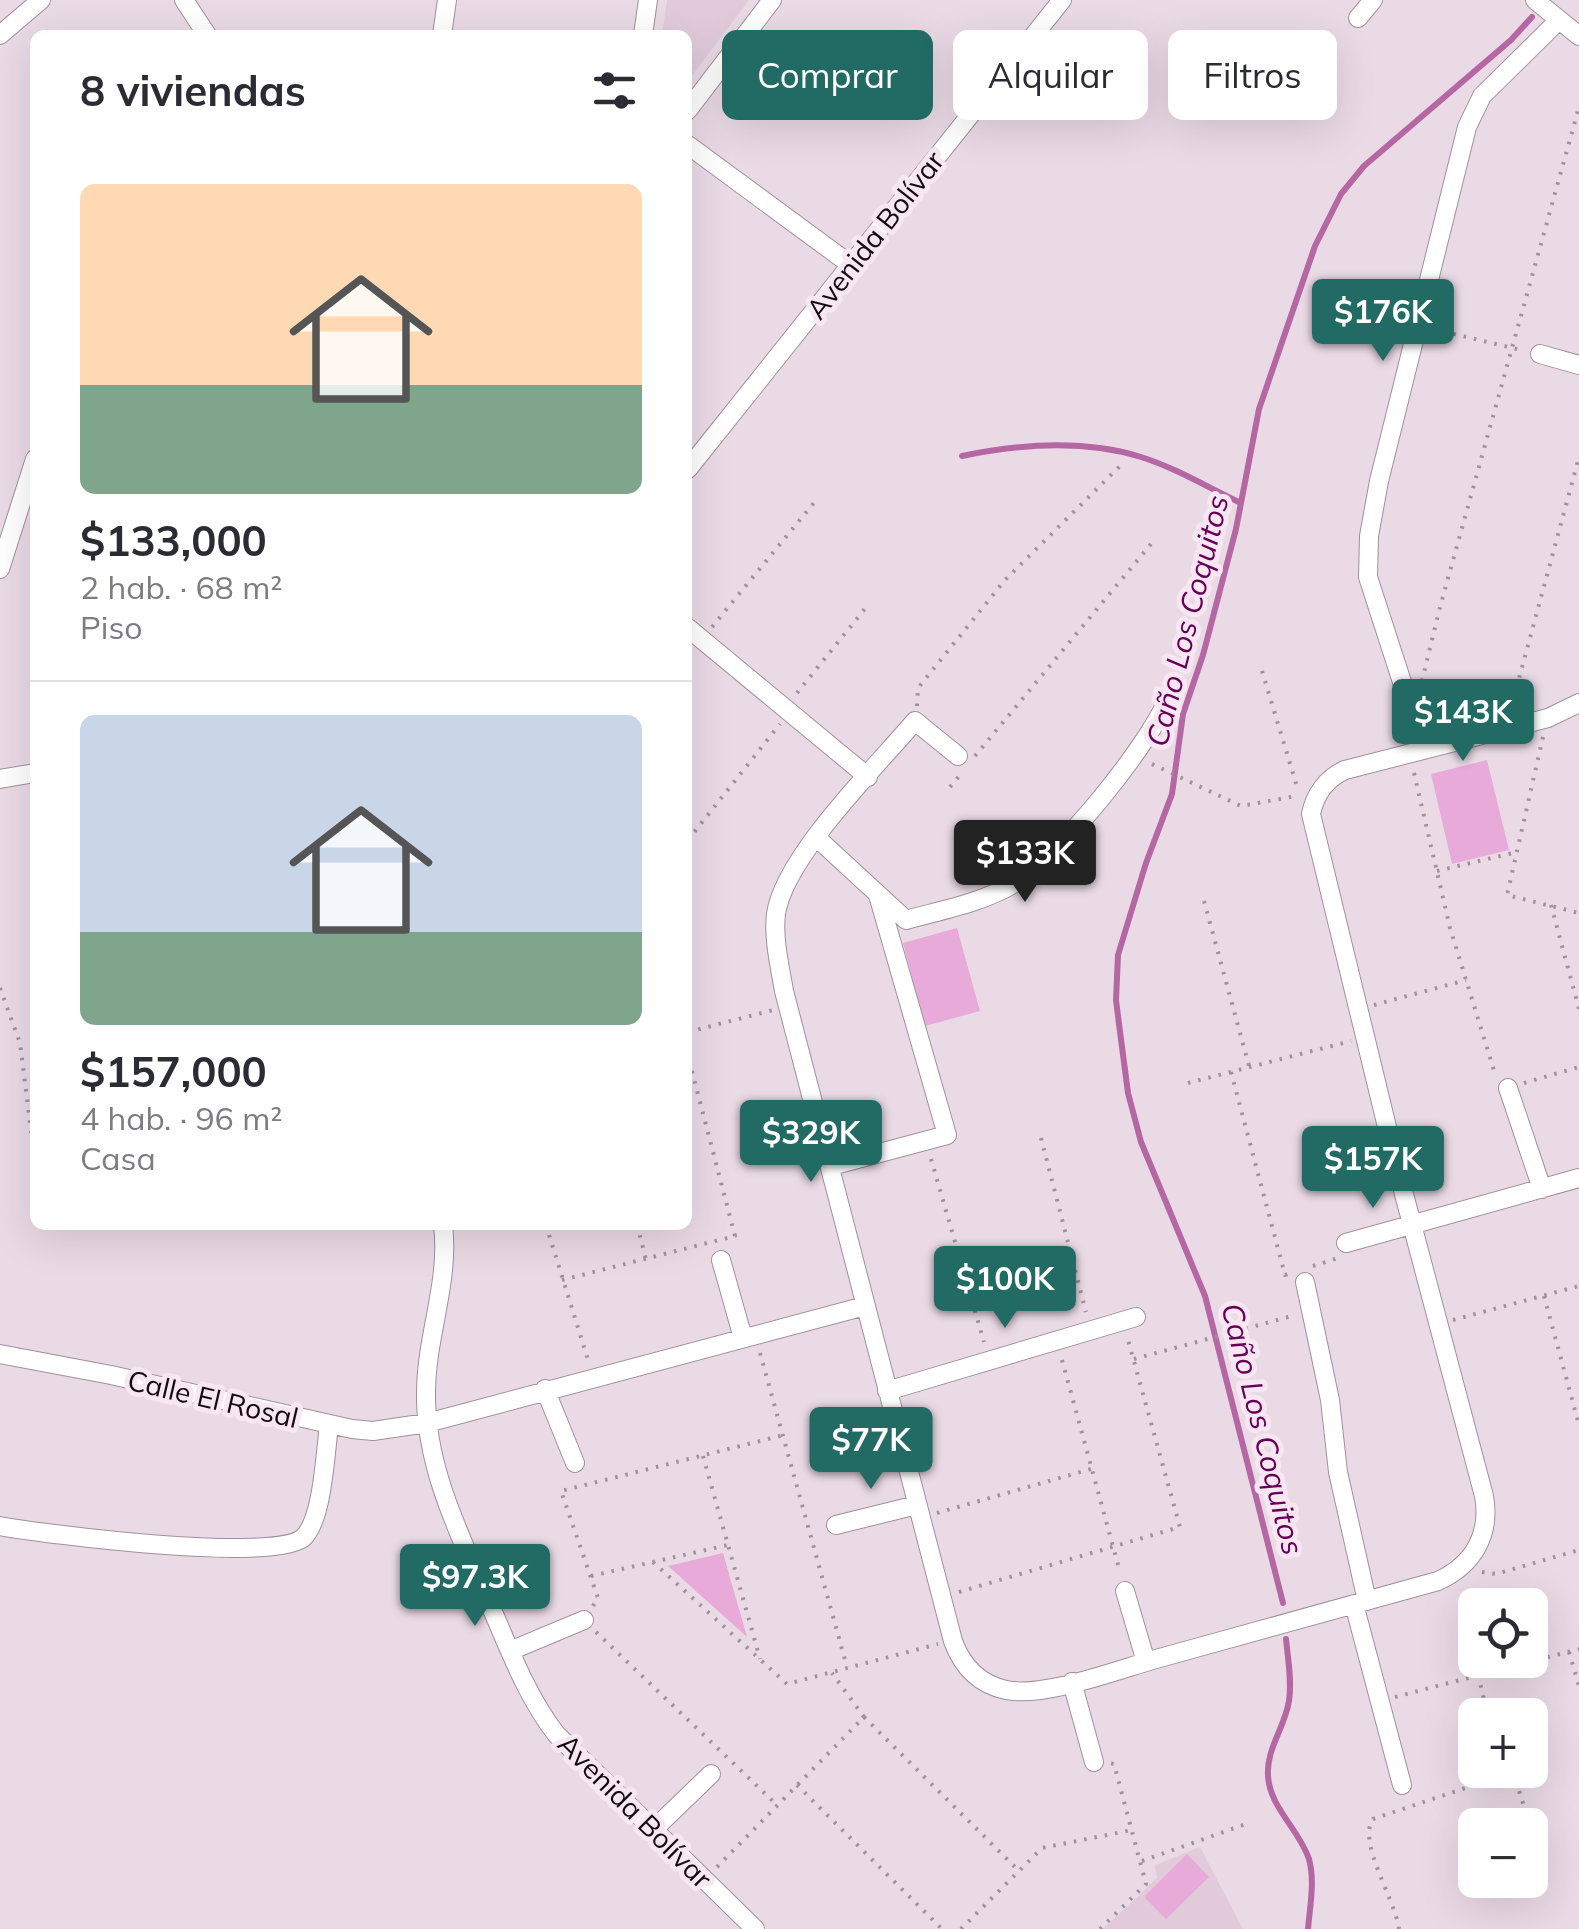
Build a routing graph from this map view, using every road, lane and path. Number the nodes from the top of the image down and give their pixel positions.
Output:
1 (41, 0) edge
2 (184, 0) edge
3 (447, 0) edge
4 (648, 0) edge
5 (772, 0) edge
6 (1062, 0) edge
7 (1374, 0) edge
8 (1534, 0) edge
9 (1358, 18) dead end
10 (1559, 20) junction
11 (204, 30) edge
12 (443, 30) edge
13 (644, 30) edge
14 (0, 35) edge
15 (1579, 36) edge
16 (692, 105) edge
17 (1579, 106) edge
18 (692, 148) edge
19 (851, 265) junction
20 (1418, 325) junction
21 (1513, 348) junction
22 (1540, 354) joint
23 (1579, 365) edge
24 (1579, 457) edge
25 (692, 464) edge
26 (1120, 465) dead end
27 (30, 475) edge
28 (818, 500) dead end
29 (1151, 544) dead end
30 (0, 569) edge
31 (868, 605) dead end
32 (693, 637) edge
33 (1262, 671) dead end
34 (1404, 690) junction
35 (1170, 694) dead end
36 (1579, 703) edge
37 (787, 711) junction
38 (1548, 718) junction
39 (916, 721) junction
40 (1506, 728) junction
41 (1417, 751) junction
42 (958, 756) dead end
43 (1170, 773) dead end
44 (30, 774) edge
45 (868, 777) junction
46 (0, 778) edge
47 (950, 787) dead end
48 (692, 835) edge
49 (817, 838) junction
50 (1518, 852) junction
51 (1437, 872) junction
52 (878, 894) junction
53 (1204, 901) dead end
54 (1550, 906) junction
55 (1579, 913) edge
56 (1466, 980) junction
57 (0, 988) edge
58 (788, 1006) junction
59 (1358, 1009) junction
60 (1579, 1009) edge
61 (692, 1031) edge
62 (1365, 1038) junction
63 (1250, 1067) junction
64 (1579, 1067) edge
65 (692, 1071) edge
66 (1232, 1072) junction
67 (1188, 1083) dead end
68 (1508, 1088) junction
69 (30, 1123) edge
70 (1040, 1138) dead end
71 (926, 1140) junction
72 (830, 1166) junction
73 (1579, 1178) edge
74 (1542, 1188) junction
75 (1412, 1224) junction
76 (443, 1230) edge
77 (547, 1230) edge
78 (638, 1230) edge
79 (1346, 1243) joint
80 (646, 1258) junction
81 (721, 1260) dead end
82 (562, 1280) junction
83 (1305, 1282) dead end
84 (1579, 1286) edge
85 (1544, 1296) junction
86 (865, 1306) junction
87 (1312, 1312) junction
88 (1130, 1319) joint
89 (1439, 1323) junction
90 (1091, 1330) junction
91 (749, 1336) junction
92 (1056, 1341) junction
93 (0, 1354) edge
94 (989, 1360) junction
95 (1134, 1360) junction
96 (594, 1376) junction
97 (545, 1389) junction
98 (887, 1391) junction
99 (427, 1423) junction
100 (1579, 1425) edge
101 (329, 1426) junction
102 (784, 1435) junction
103 (703, 1455) junction
104 (575, 1463) dead end
105 (1091, 1469) junction
106 (919, 1511) junction
107 (836, 1525) dead end
108 (0, 1526) edge
109 (728, 1545) junction
110 (1112, 1547) junction
111 (1579, 1550) edge
112 (653, 1562) junction
113 (1461, 1568) junction
114 (590, 1576) junction
115 (1125, 1590) joint
116 (942, 1598) junction
117 (1361, 1602) junction
118 (584, 1620) junction
119 (952, 1640) junction
120 (1579, 1649) edge
121 (510, 1650) junction
122 (1569, 1652) junction
123 (1548, 1657) edge
124 (760, 1658) junction
125 (1146, 1662) junction
126 (848, 1668) junction
127 (832, 1672) junction
128 (1466, 1678) edge
129 (1072, 1682) junction
130 (1579, 1686) edge
131 (1380, 1700) junction
132 (864, 1717) junction
133 (1094, 1762) joint
134 (711, 1774) dead end
135 (797, 1785) junction
136 (1402, 1785) dead end
137 (1458, 1788) edge
138 (777, 1805) junction
139 (1246, 1824) dead end
140 (653, 1830) junction
141 (1132, 1830) junction
142 (1140, 1862) junction
143 (1019, 1871) junction
144 (705, 1880) junction
145 (968, 1922) junction
146 (754, 1929) edge
147 (942, 1929) edge
148 (961, 1929) edge
149 (976, 1929) edge
150 (1100, 1929) edge
151 (1399, 1929) edge

1 - 14 street
2 - 11 street
3 - 12 street
4 - 13 street
5 - 16 street
6 - 19 street, Avenida Bolívar
7 - 9 street
8 - 10 street
10 - 15 street
10 - 20 street
17 - 21 path
18 - 19 street
19 - 25 street, Avenida Bolívar
20 - 21 path
20 - 34 street
21 - 22 path
21 - 34 path
22 - 23 street
24 - 40 path
26 - 39 path
27 - 30 street
28 - 32 path
29 - 47 path
31 - 37 path
32 - 37 street
33 - 43 path
34 - 41 street
35 - 52 street
36 - 38 street
37 - 45 street
37 - 48 path
38 - 40 street
38 - 50 path
39 - 42 street
39 - 45 street
40 - 41 street
41 - 51 path
41 - 59 street
44 - 46 street
45 - 49 street
49 - 52 street
49 - 58 street
50 - 51 path
50 - 54 path
51 - 56 path
52 - 71 street
53 - 63 path
54 - 55 path
54 - 60 path
56 - 59 path
56 - 68 path
57 - 69 path
58 - 61 path
58 - 72 street
59 - 62 street
62 - 63 path
62 - 75 street
63 - 66 path
64 - 68 path
65 - 80 path
66 - 67 path
66 - 79 path
68 - 74 street
70 - 90 path
71 - 72 street
71 - 94 path
72 - 86 street
73 - 74 street
74 - 75 street
75 - 79 street
75 - 89 street
76 - 99 street, Avenida Bolívar
77 - 82 path
78 - 80 path
80 - 82 path
81 - 91 street
82 - 96 path
83 - 87 street
84 - 85 path
85 - 89 path
85 - 100 path
86 - 91 street, Calle El Rosal
86 - 98 street
87 - 95 path
87 - 117 street
88 - 90 street
88 - 95 path
89 - 113 street
90 - 92 street
91 - 96 street, Calle El Rosal
91 - 102 path
92 - 94 street
92 - 105 path
93 - 101 street, Calle El Rosal
94 - 98 street
95 - 110 path
96 - 97 street, Calle El Rosal
97 - 99 street, Calle El Rosal
97 - 104 street
98 - 106 street
99 - 101 street, Calle El Rosal
99 - 121 street, Avenida Bolívar
101 - 108 street
102 - 103 path
102 - 126 path
103 - 109 path
103 - 114 path
105 - 106 path
105 - 110 path
106 - 107 street
106 - 116 street
109 - 112 path
109 - 124 path
110 - 115 path
110 - 116 path
111 - 113 path
112 - 114 path
112 - 124 path
113 - 117 street
114 - 118 path
115 - 125 street
116 - 119 street
117 - 125 street
117 - 131 street
118 - 121 street
118 - 138 path
119 - 126 path
119 - 129 street
120 - 122 path
121 - 140 street, Avenida Bolívar
122 - 123 path
122 - 130 path
124 - 127 path
125 - 129 street
126 - 127 path
127 - 132 path
128 - 131 path
129 - 133 street
131 - 136 street
132 - 135 path
132 - 143 path
133 - 141 path
134 - 140 street
135 - 138 path
135 - 147 path
137 - 151 path
138 - 144 path
139 - 142 path
140 - 144 street, Avenida Bolívar
141 - 142 path
141 - 143 path
142 - 150 path
143 - 145 path
144 - 146 street, Avenida Bolívar
145 - 148 path
145 - 149 path

